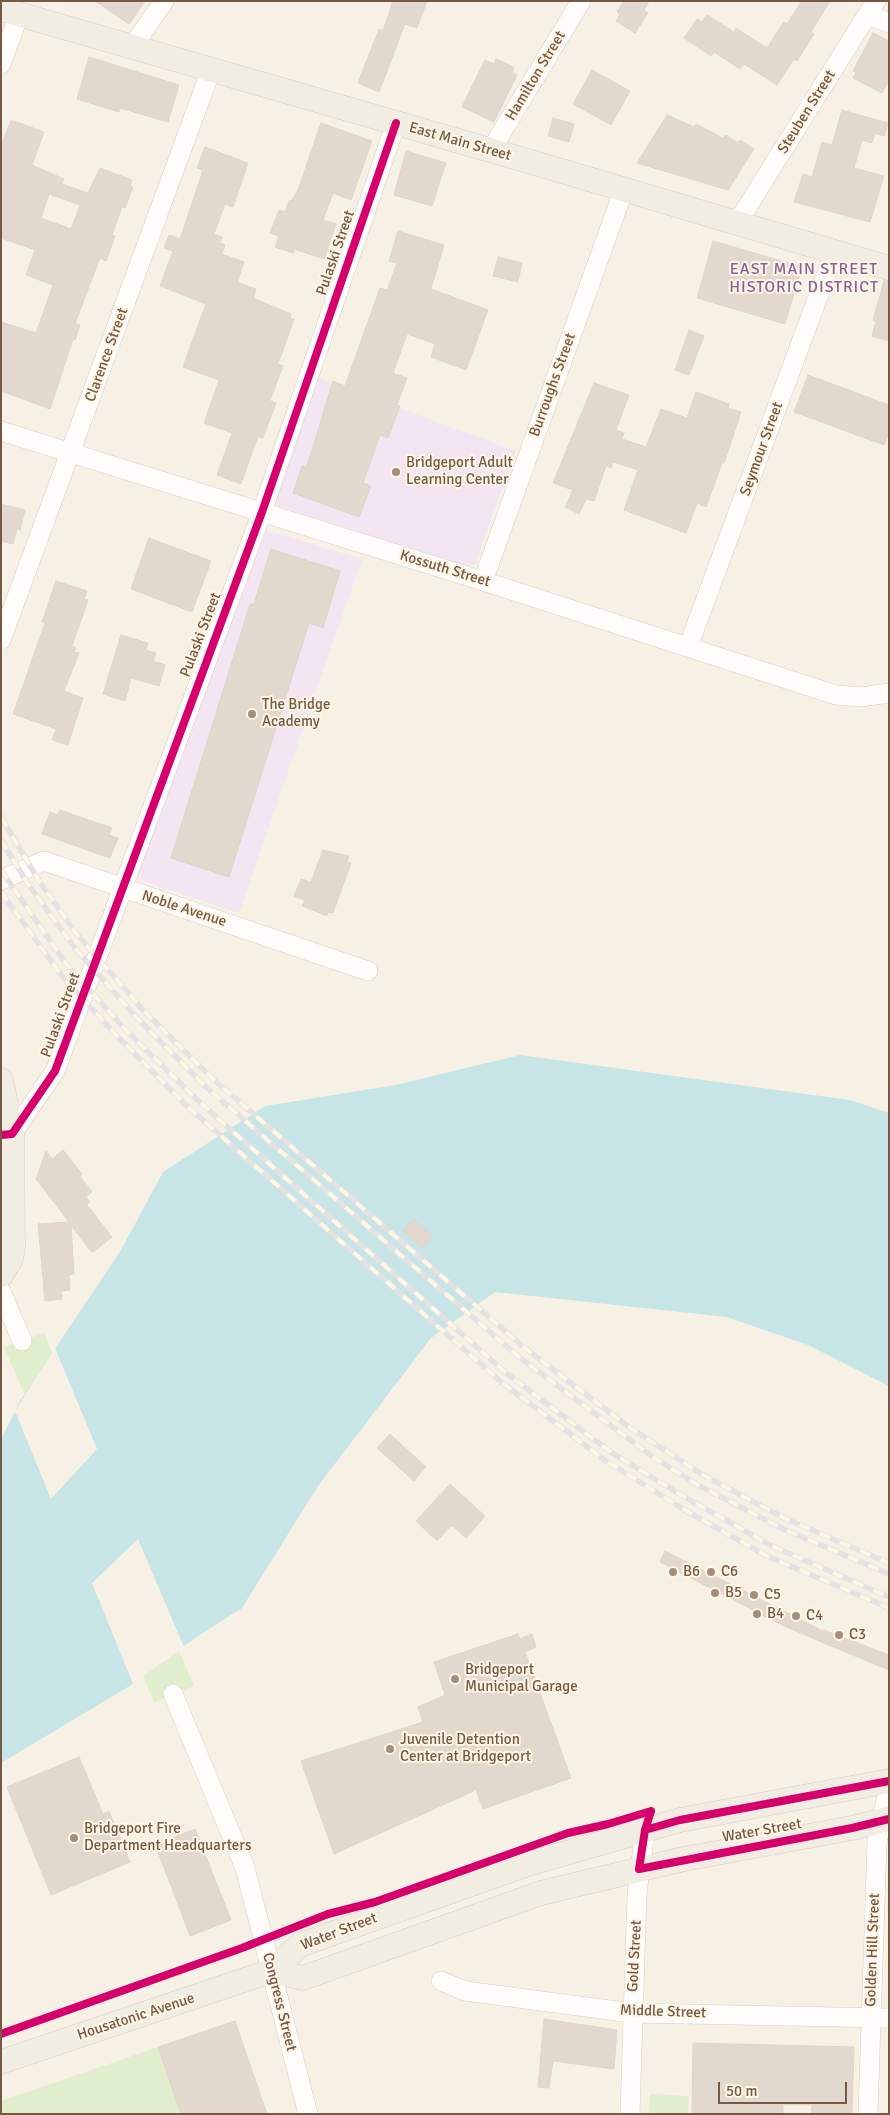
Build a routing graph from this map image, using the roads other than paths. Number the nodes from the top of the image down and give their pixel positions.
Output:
1 (164, 1) edge
2 (581, 1) edge
3 (872, 8) edge
4 (10, 12) edge
5 (889, 23) edge
6 (133, 46) junction
7 (1, 64) edge
8 (211, 70) junction
9 (396, 124) junction
10 (491, 150) junction
11 (624, 189) junction
12 (737, 222) junction
13 (835, 251) junction
14 (889, 268) edge
15 (1, 431) edge
16 (71, 454) junction
17 (262, 512) junction
18 (483, 581) junction
19 (1, 640) edge
20 (688, 646) junction
21 (889, 693) edge
22 (1, 880) edge
23 (122, 888) junction
24 (368, 971) dead end
25 (1, 1080) edge
26 (7, 1135) edge
27 (1, 1275) edge
28 (1, 1291) edge
29 (22, 1341) dead end
30 (173, 1694) dead end
31 (889, 1781) edge
32 (889, 1787) edge
33 (885, 1820) edge
34 (645, 1830) junction
35 (639, 1869) junction
36 (271, 1972) junction
37 (441, 1982) dead end
38 (632, 2013) junction
39 (880, 2018) edge
40 (1, 2062) edge
41 (308, 2114) edge
42 (630, 2114) edge
43 (868, 2114) edge

1 - 6 street
2 - 10 street, Hamilton Street
3 - 5 street
3 - 12 street, Steuben Street
4 - 6 main road, East Main Street
4 - 7 street
6 - 8 main road, East Main Street
8 - 9 main road, East Main Street
8 - 16 street, Clarence Street
9 - 10 main road, East Main Street
9 - 17 street, Pulaski Street
10 - 11 main road, East Main Street
11 - 12 main road, East Main Street
11 - 18 street, Burroughs Street
12 - 13 main road, East Main Street
13 - 14 main road, East Main Street
13 - 20 street, Seymour Street
15 - 16 street, Kossuth Street
16 - 17 street, Kossuth Street
16 - 19 street, Clarence Street
17 - 18 street, Kossuth Street
17 - 23 street, Pulaski Street
18 - 20 street, Kossuth Street
20 - 21 street, Kossuth Street
22 - 23 street, Noble Avenue
23 - 24 street, Noble Avenue
23 - 26 street, Pulaski Street
25 - 26 main road
26 - 27 main road
28 - 29 street
30 - 36 street, Congress Street
31 - 34 main road, Water Street
32 - 33 street, Golden Hill Street
33 - 35 main road, Water Street
33 - 39 street, Golden Hill Street
34 - 35 street, Gold Street
34 - 36 main road, Water Street
35 - 36 main road, Water Street
35 - 38 street, Gold Street
36 - 40 main road, Housatonic Avenue
36 - 41 street, Congress Street
37 - 38 street, Middle Street
38 - 39 street, Middle Street
38 - 42 street, Gold Street
39 - 43 street, Golden Hill Street

